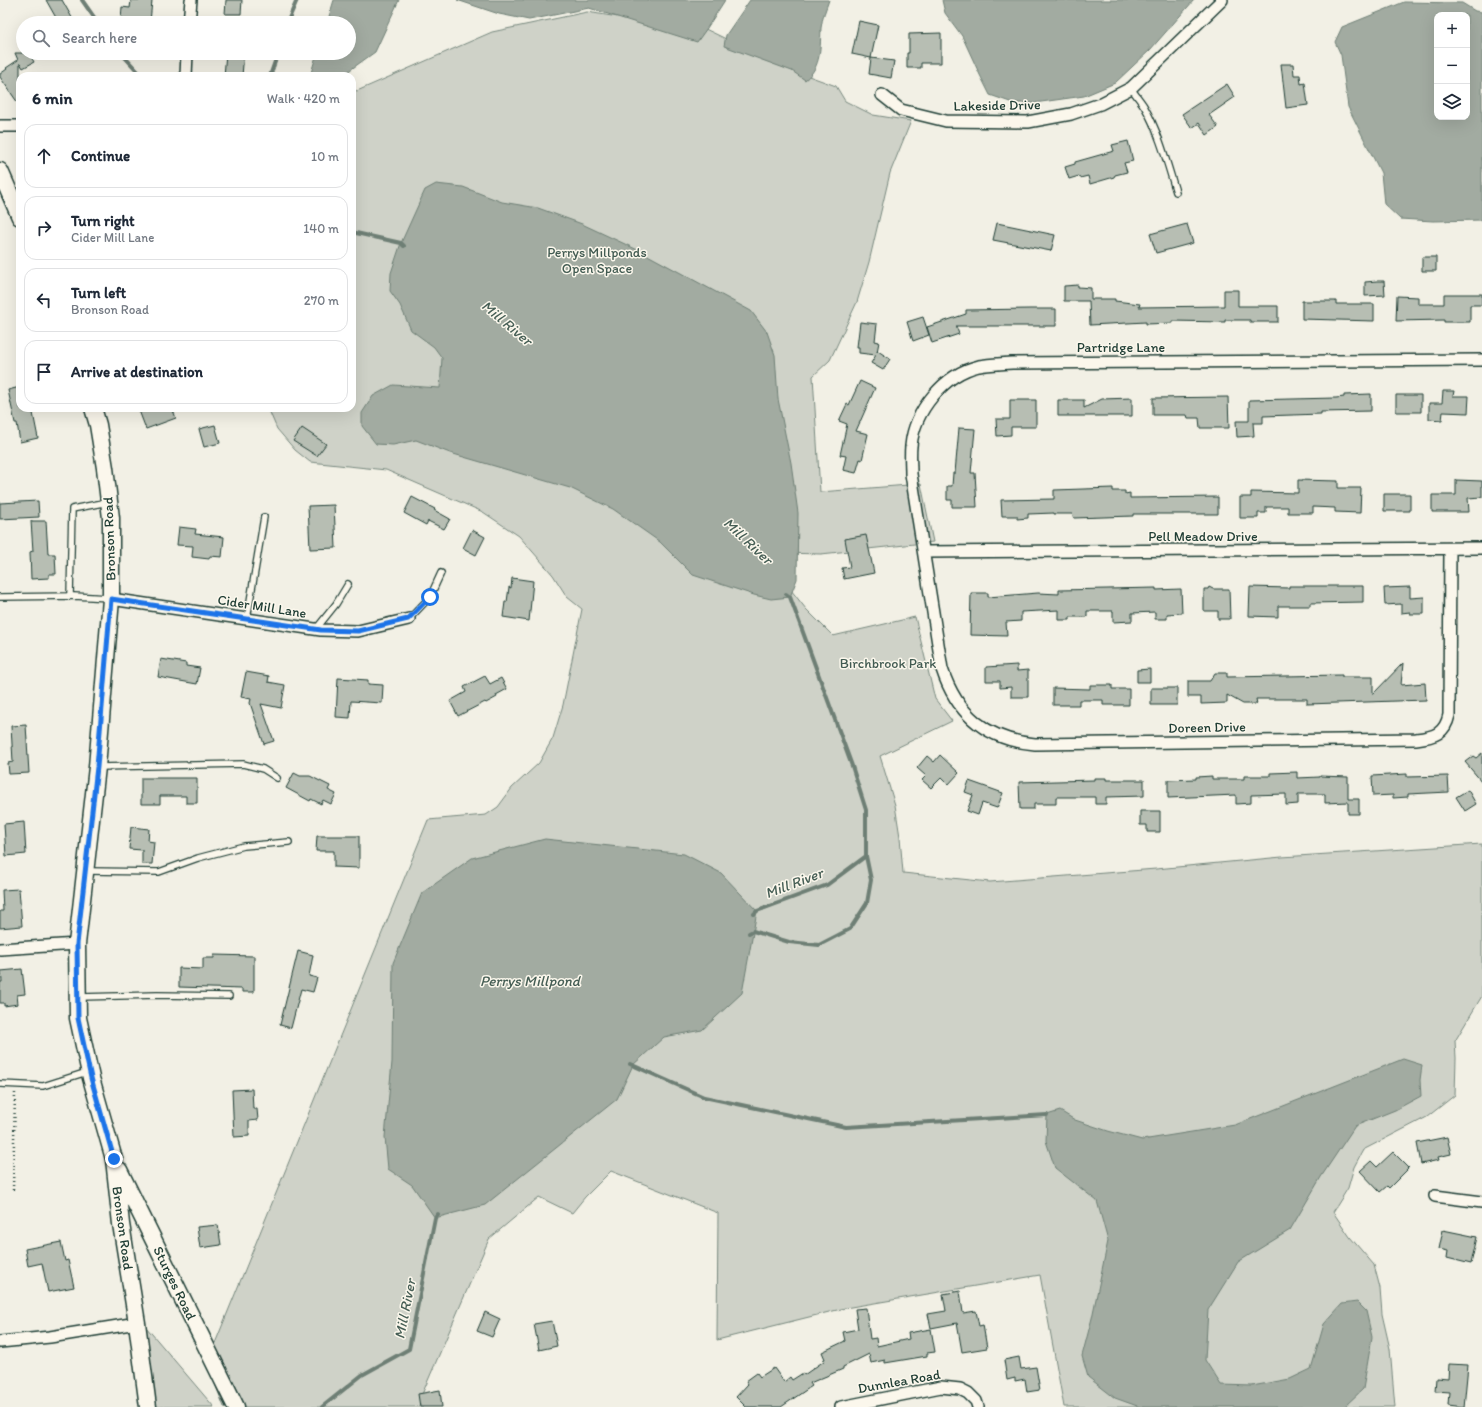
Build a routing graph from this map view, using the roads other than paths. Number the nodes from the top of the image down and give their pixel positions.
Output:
1 (191, 0) edge
2 (1222, 0) edge
3 (190, 16) edge
4 (187, 60) edge
5 (186, 72) edge
6 (1131, 88) junction
7 (882, 95) dead end
8 (0, 126) edge
9 (16, 126) edge
10 (0, 171) edge
11 (1176, 192) dead end
12 (16, 208) edge
13 (1482, 360) edge
14 (94, 412) edge
15 (109, 501) junction
16 (264, 517) dead end
17 (1482, 548) edge
18 (1450, 549) junction
19 (924, 552) junction
20 (441, 573) dead end
21 (348, 584) dead end
22 (70, 596) junction
23 (0, 597) edge
24 (111, 599) junction
25 (247, 619) junction
26 (408, 619) joint
27 (316, 629) junction
28 (97, 767) junction
29 (276, 778) dead end
30 (289, 842) dead end
31 (85, 871) junction
32 (77, 944) junction
33 (0, 949) edge
34 (228, 996) dead end
35 (77, 997) junction
36 (90, 1071) junction
37 (0, 1084) edge
38 (114, 1159) junction
39 (1435, 1196) dead end
40 (1482, 1202) edge
41 (137, 1323) junction
42 (0, 1342) edge
43 (148, 1407) edge
44 (236, 1407) edge
45 (841, 1407) edge
46 (978, 1407) edge

1 - 3 street
2 - 6 street, Lakeside Drive
4 - 5 street
6 - 7 street, Lakeside Drive
6 - 11 lane
8 - 9 street
10 - 12 main road
13 - 19 street, Partridge Lane
14 - 15 main road, Bronson Road
15 - 22 lane
15 - 24 main road, Bronson Road
16 - 25 lane
17 - 18 street, Pell Meadow Drive
18 - 19 street, Pell Meadow Drive
18 - 19 street, Doreen Drive
20 - 26 lane
21 - 27 lane
22 - 23 lane
22 - 24 lane
24 - 25 street, Cider Mill Lane
24 - 28 main road, Bronson Road
25 - 27 street, Cider Mill Lane
26 - 27 street, Cider Mill Lane
28 - 29 lane
28 - 31 main road, Bronson Road
30 - 31 lane
31 - 32 main road, Bronson Road
32 - 33 street
32 - 35 main road, Bronson Road
34 - 35 lane
35 - 36 main road, Bronson Road
36 - 37 lane
36 - 38 main road, Bronson Road
38 - 41 main road, Bronson Road
38 - 44 main road, Sturges Road
39 - 40 street
41 - 42 street
41 - 43 main road, Bronson Road
45 - 46 street, Dunnlea Road

